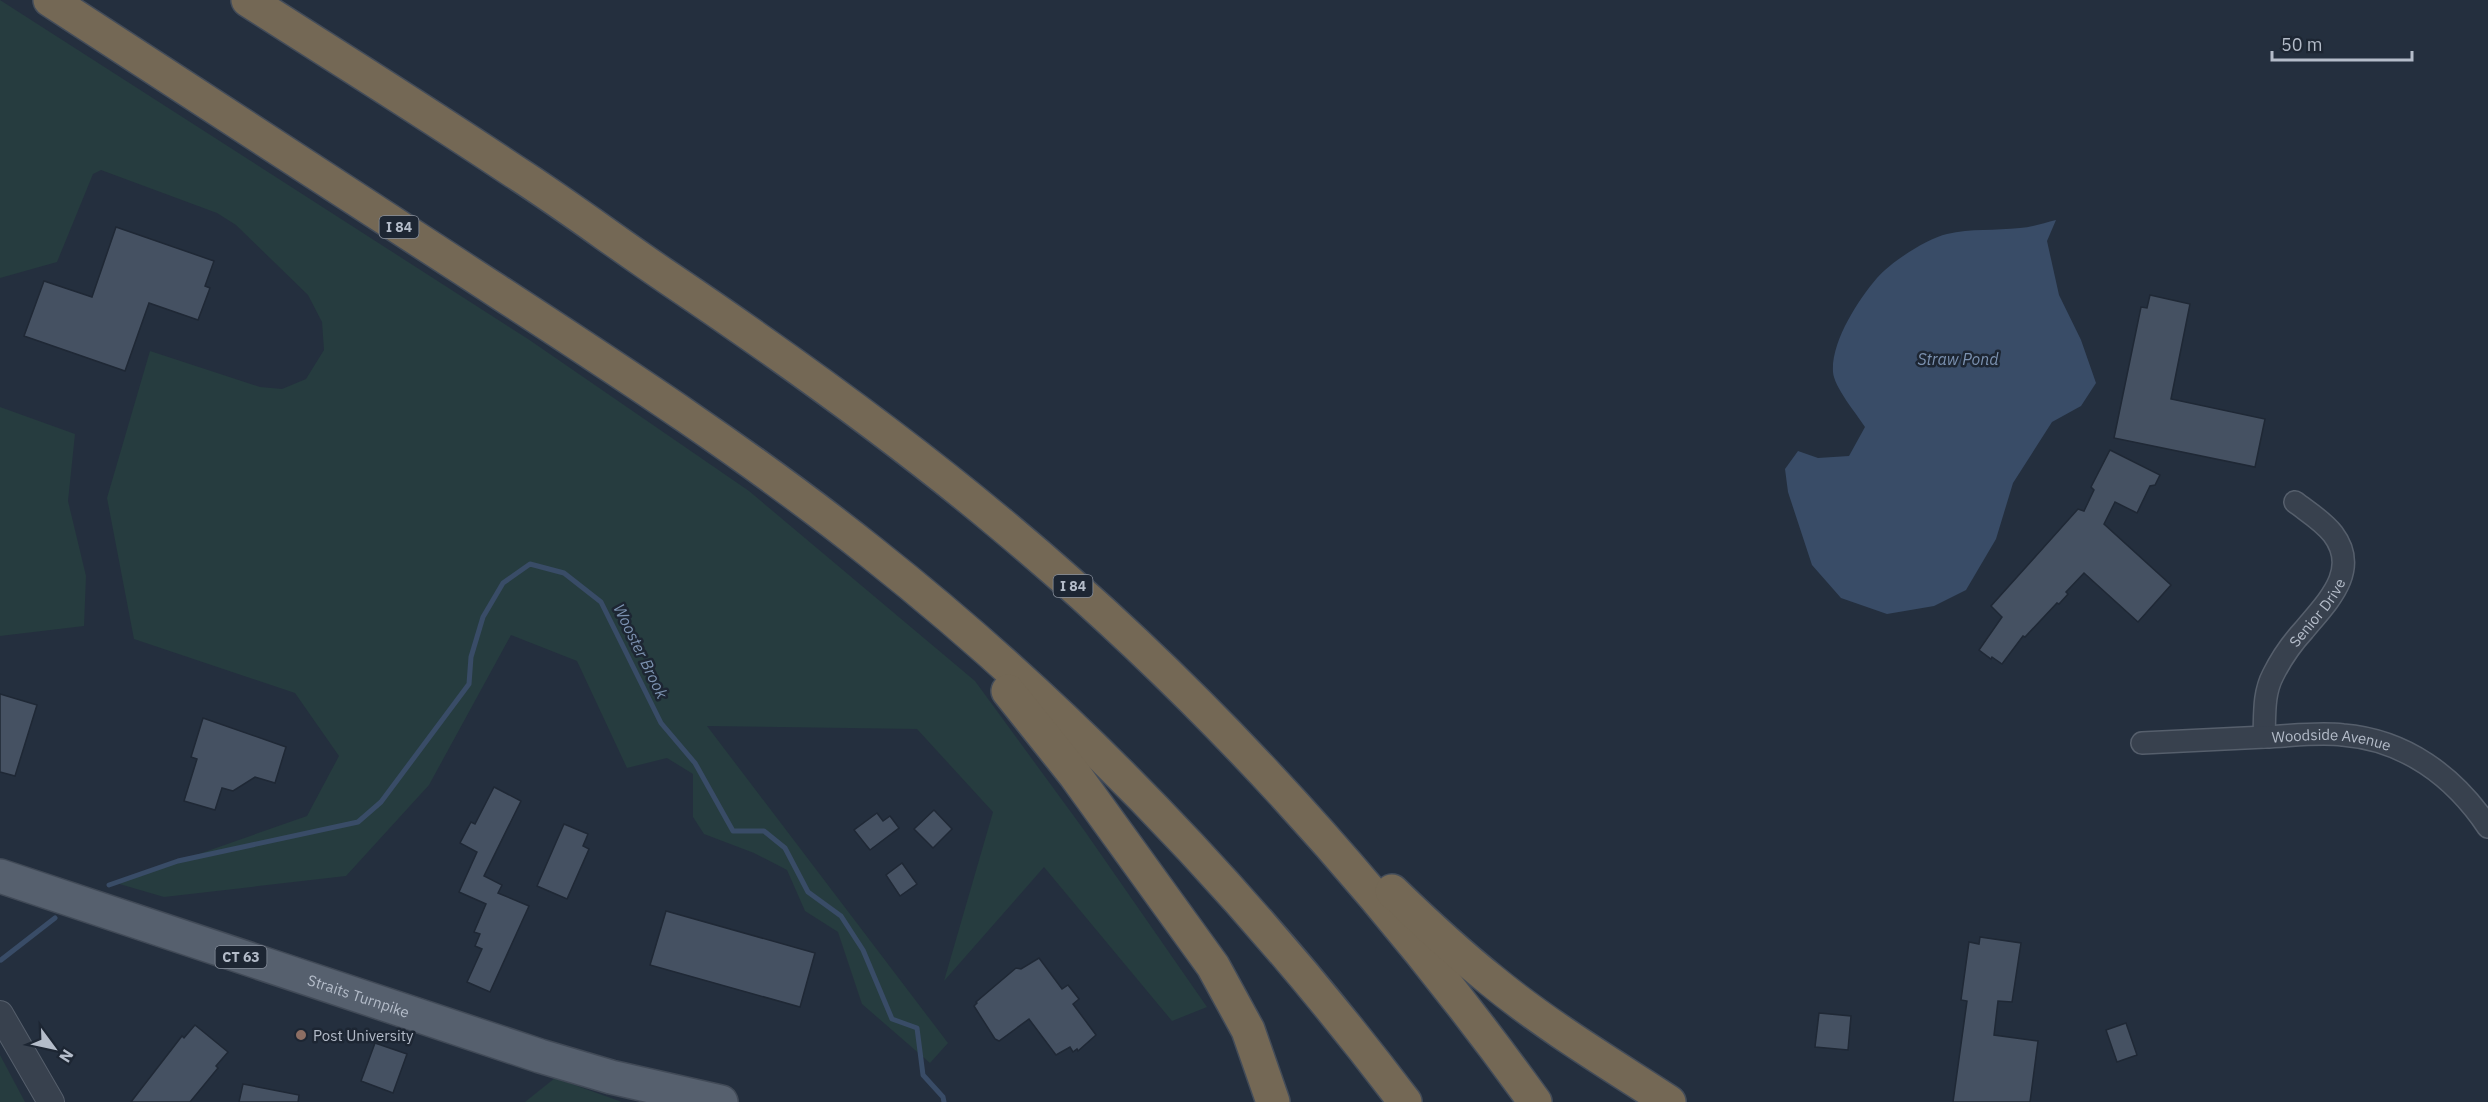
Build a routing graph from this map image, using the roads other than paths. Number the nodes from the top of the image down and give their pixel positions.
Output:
1 (50, 0) edge
2 (248, 0) edge
3 (2295, 502) dead end
4 (873, 553) junction
5 (1188, 695) junction
6 (2264, 737) junction
7 (2142, 743) dead end
8 (2488, 827) edge
9 (0, 876) edge
10 (0, 1014) edge
11 (1248, 1030) junction
12 (51, 1102) edge
13 (721, 1102) edge
14 (1259, 1102) edge
15 (1273, 1102) edge
16 (1405, 1102) edge
17 (1535, 1102) edge
18 (1669, 1102) edge

1 - 4 highway, I 84
2 - 5 highway, I 84
3 - 6 street, Senior Drive
4 - 11 highway
4 - 16 highway, I 84
5 - 17 highway, I 84
5 - 18 highway
6 - 7 street, Woodside Avenue
6 - 8 street, Woodside Avenue
9 - 13 main road, Straits Turnpike / CT 63
10 - 12 street
11 - 14 highway
11 - 15 highway

